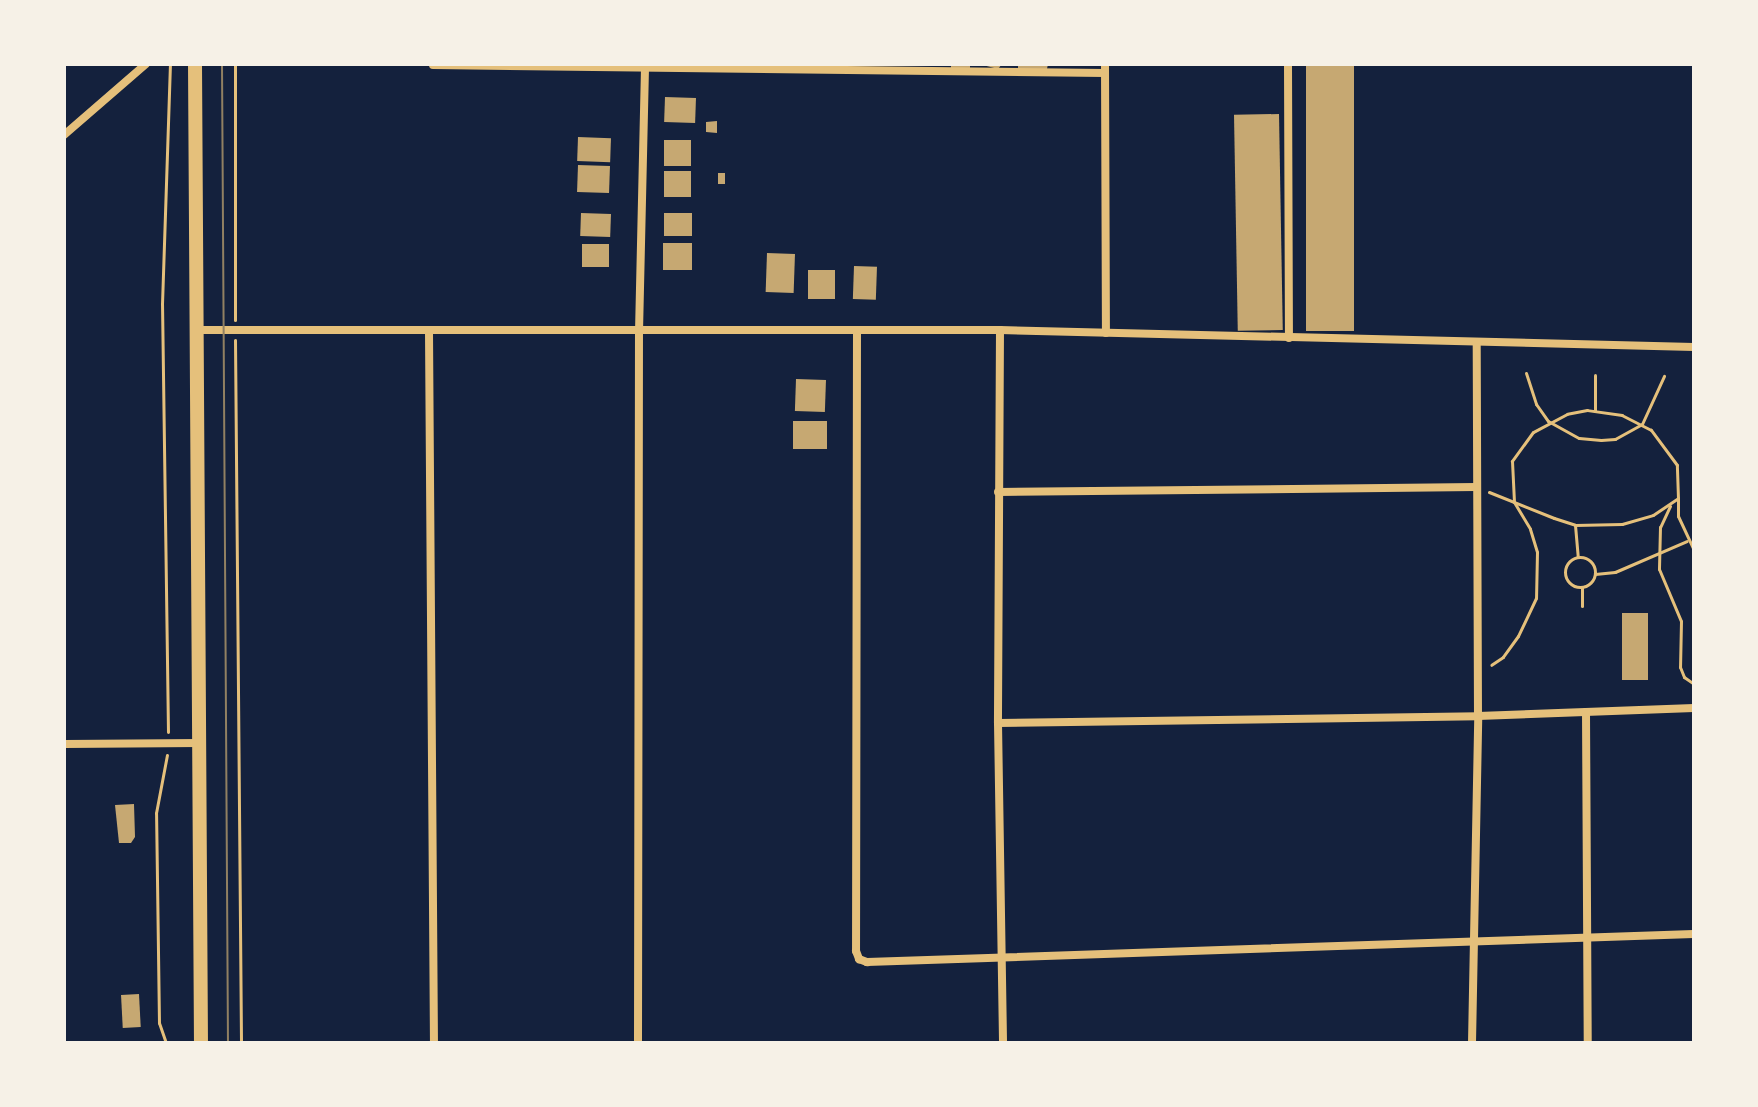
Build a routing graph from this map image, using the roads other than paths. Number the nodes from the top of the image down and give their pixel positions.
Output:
1 (146, 64) edge
2 (195, 64) edge
3 (1288, 64) edge
4 (433, 65) edge
5 (645, 67) edge
6 (1105, 68) edge
7 (64, 135) edge
8 (194, 330) junction
9 (857, 330) junction
10 (1000, 330) junction
11 (429, 332) junction
12 (639, 332) junction
13 (1106, 333) junction
14 (1289, 338) junction
15 (1477, 343) junction
16 (1694, 347) edge
17 (1476, 487) junction
18 (998, 492) junction
19 (1694, 708) edge
20 (1586, 712) junction
21 (1478, 716) junction
22 (998, 723) junction
23 (199, 743) junction
24 (64, 744) edge
25 (1694, 934) edge
26 (1588, 935) junction
27 (1474, 939) junction
28 (1001, 958) junction
29 (201, 1043) edge
30 (434, 1043) edge
31 (638, 1043) edge
32 (1003, 1043) edge
33 (1472, 1043) edge
34 (1588, 1043) edge

1 - 7 street
2 - 8 main road
3 - 14 street
4 - 5 street
5 - 6 street
5 - 12 street
6 - 13 street
8 - 11 street
8 - 23 main road
9 - 10 street
9 - 12 street
9 - 28 street
10 - 13 street
10 - 18 street
11 - 12 street
11 - 30 street
12 - 31 street
13 - 14 street
14 - 15 street
15 - 16 street
15 - 17 street
17 - 18 street
17 - 21 street
18 - 22 street
19 - 20 street
20 - 21 street
20 - 26 street
21 - 22 street
21 - 27 street
22 - 28 street
23 - 24 street
23 - 29 main road
25 - 26 street
26 - 27 street
26 - 34 street
27 - 28 street
27 - 33 street
28 - 32 street

